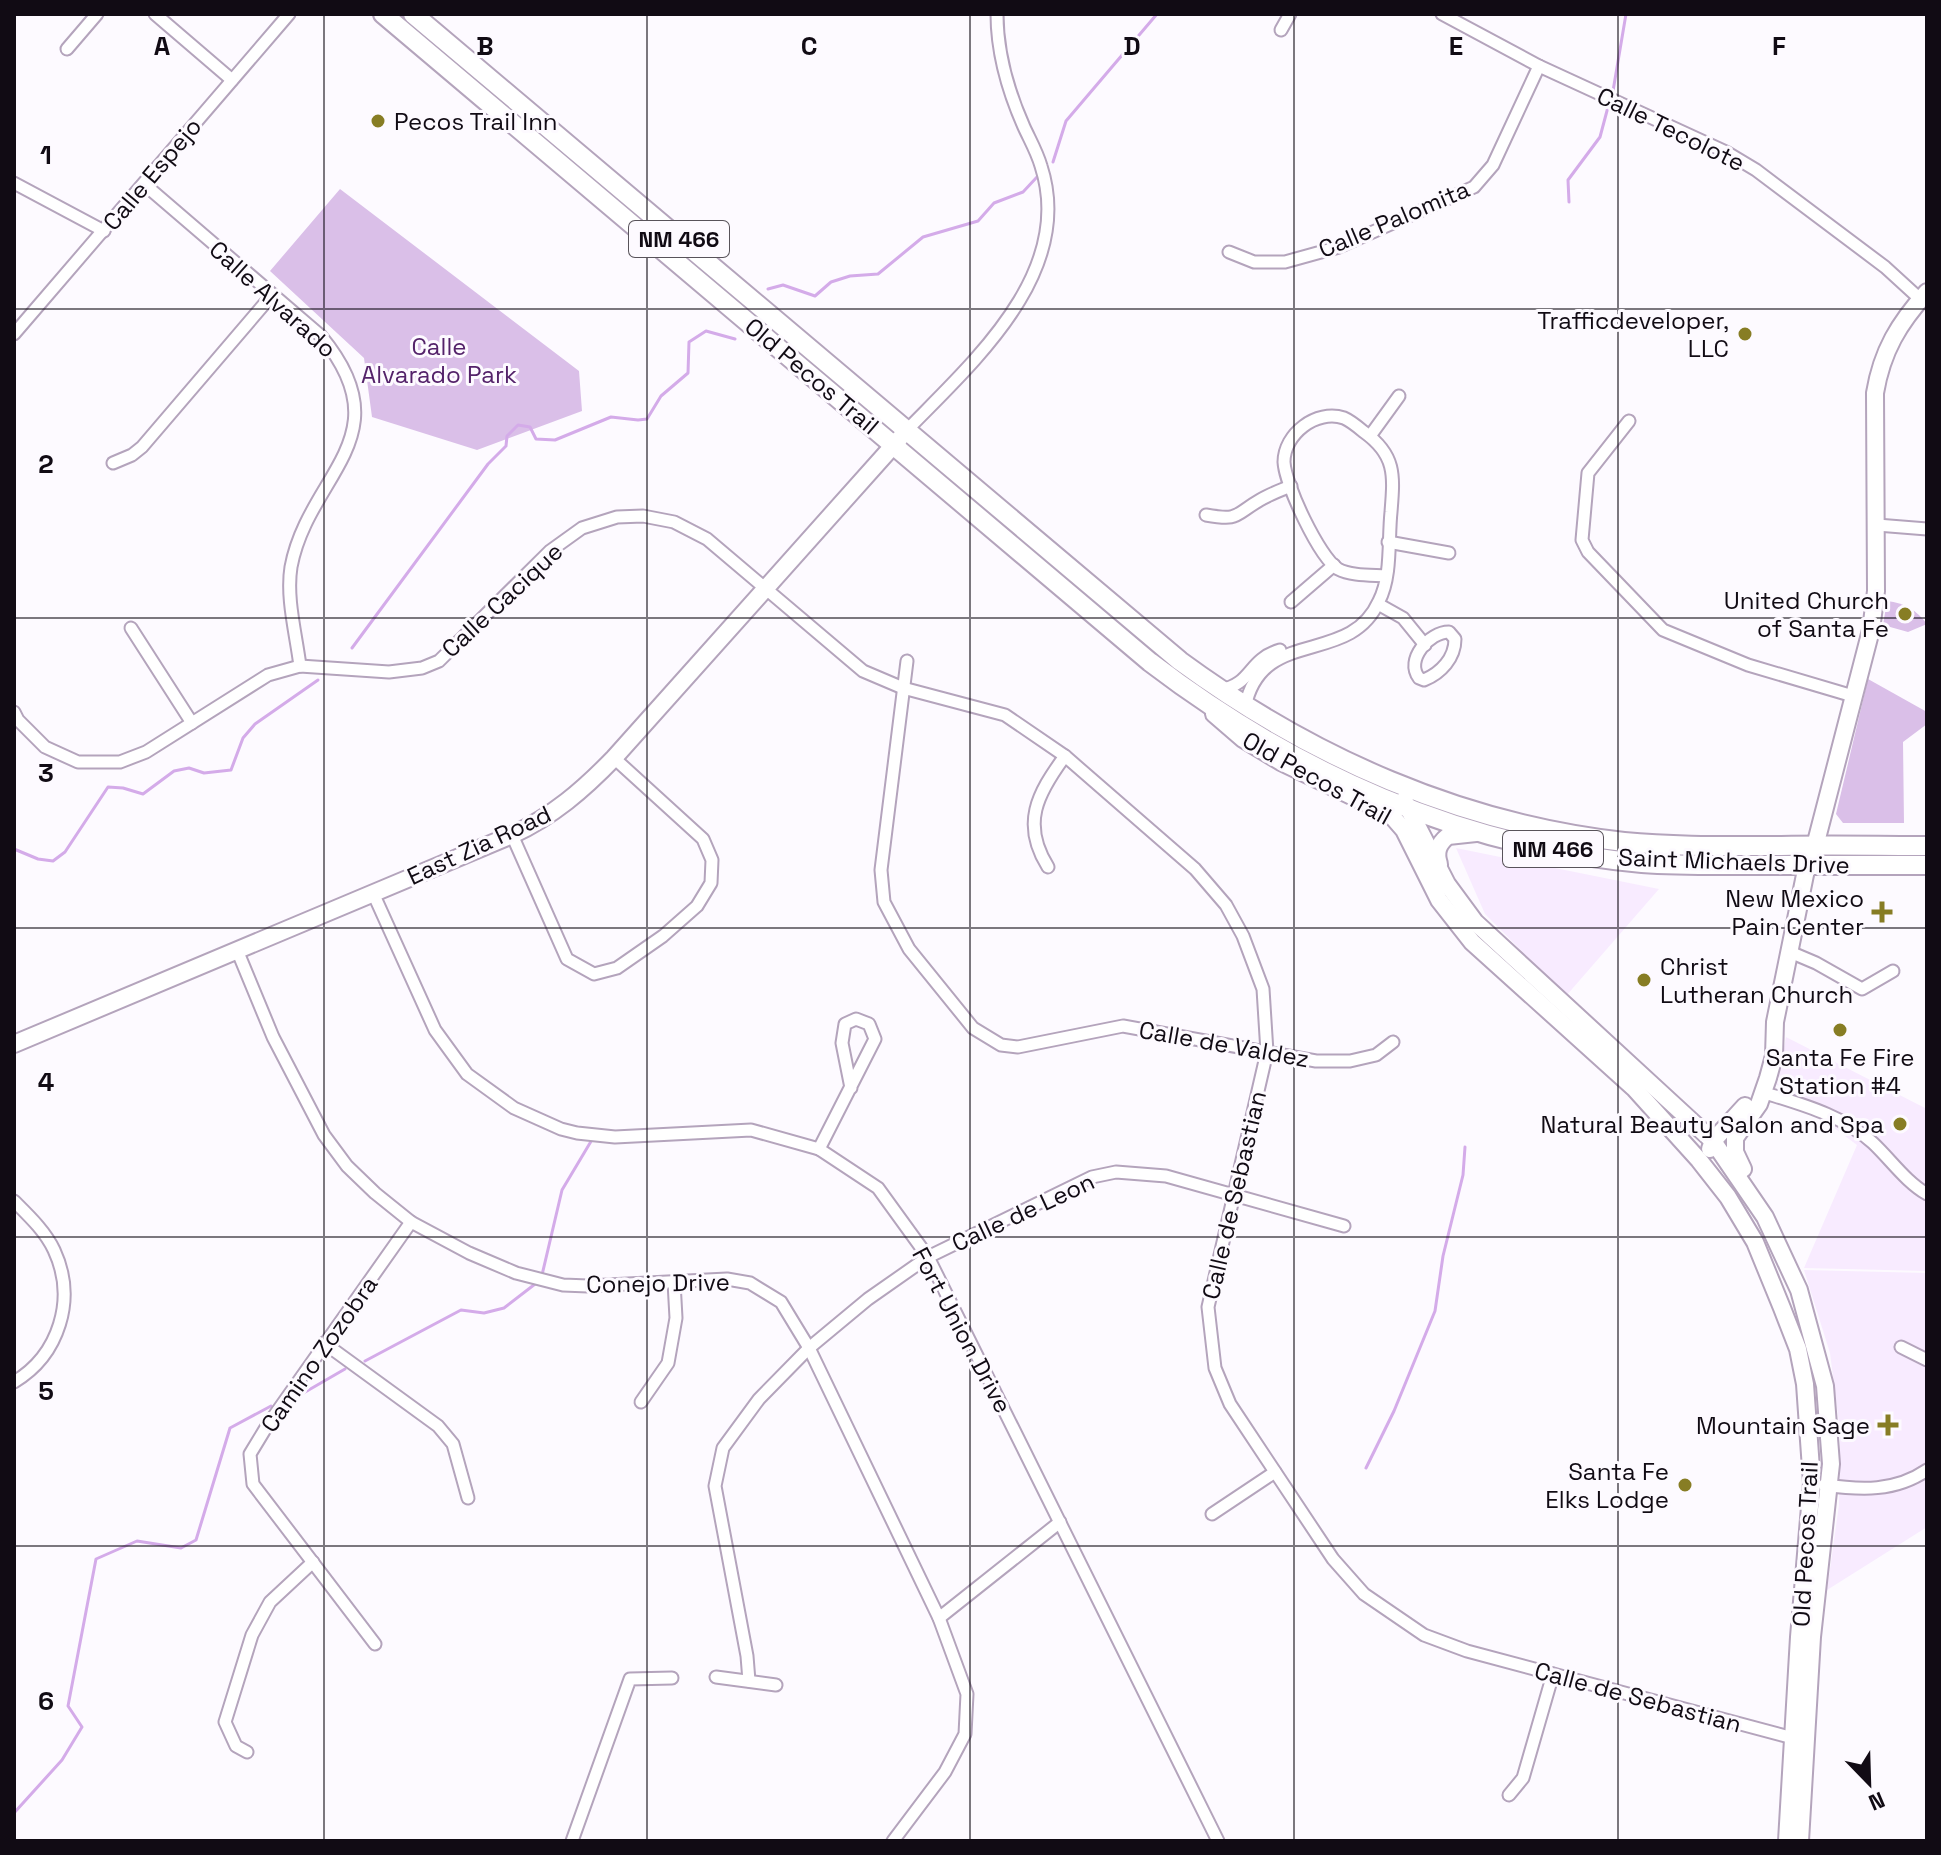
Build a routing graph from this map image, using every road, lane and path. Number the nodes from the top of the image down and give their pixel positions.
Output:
1 (97, 14) edge
2 (155, 14) edge
3 (289, 14) edge
4 (383, 14) edge
5 (413, 14) edge
6 (997, 14) edge
7 (1290, 14) edge
8 (1442, 14) edge
9 (1281, 30) dead end
10 (67, 49) dead end
11 (1539, 66) junction
12 (232, 80) junction
13 (14, 183) edge
14 (144, 184) junction
15 (104, 231) junction
16 (1229, 252) dead end
17 (272, 295) junction
18 (1924, 296) edge
19 (14, 334) edge
20 (1399, 396) dead end
21 (1629, 421) dead end
22 (1370, 436) junction
23 (900, 438) junction
24 (113, 463) dead end
25 (1291, 486) junction
26 (1206, 515) dead end
27 (1877, 525) junction
28 (1927, 529) edge
29 (1388, 542) junction
30 (1449, 553) dead end
31 (1334, 565) junction
32 (1386, 576) junction
33 (767, 590) junction
34 (1291, 602) dead end
35 (1378, 604) junction
36 (131, 628) dead end
37 (1425, 645) dead end
38 (1300, 650) junction
39 (907, 661) dead end
40 (1150, 662) junction
41 (300, 666) junction
42 (903, 688) junction
43 (1220, 690) junction
44 (1192, 694) junction
45 (1853, 696) junction
46 (1245, 707) junction
47 (14, 712) edge
48 (192, 723) junction
49 (1065, 756) junction
50 (614, 758) junction
51 (1387, 780) junction
52 (1410, 811) junction
53 (1481, 833) junction
54 (512, 835) junction
55 (1815, 846) junction
56 (1927, 846) edge
57 (1807, 865) junction
58 (1927, 865) edge
59 (1048, 867) dead end
60 (1447, 884) junction
61 (373, 893) junction
62 (237, 950) junction
63 (1790, 952) junction
64 (1893, 971) dead end
65 (1393, 1042) dead end
66 (14, 1044) edge
67 (1267, 1052) junction
68 (851, 1088) junction
69 (1762, 1092) junction
70 (1713, 1141) junction
71 (819, 1149) junction
72 (1927, 1194) edge
73 (1233, 1195) junction
74 (14, 1201) edge
75 (411, 1222) junction
76 (1344, 1226) dead end
77 (928, 1257) junction
78 (674, 1282) junction
79 (1799, 1290) junction
80 (324, 1343) junction
81 (1901, 1347) dead end
82 (809, 1348) junction
83 (1798, 1349) junction
84 (1927, 1360) edge
85 (14, 1382) edge
86 (641, 1402) dead end
87 (1927, 1470) edge
88 (1275, 1472) junction
89 (1820, 1484) junction
90 (468, 1498) dead end
91 (1212, 1514) dead end
92 (1060, 1522) junction
93 (313, 1562) junction
94 (939, 1618) junction
95 (375, 1644) dead end
96 (1553, 1674) junction
97 (716, 1677) dead end
98 (672, 1678) dead end
99 (749, 1681) junction
100 (776, 1685) dead end
101 (1800, 1739) junction
102 (247, 1752) dead end
103 (1509, 1795) dead end
104 (572, 1841) edge
105 (893, 1841) edge
106 (1218, 1841) edge
107 (1787, 1841) edge
108 (1800, 1841) edge

1 - 10 street
2 - 12 street
3 - 12 street, Calle Espejo
4 - 23 main road, Old Pecos Trail / NM 466
5 - 23 main road, Old Pecos Trail / NM 466
6 - 23 street
7 - 9 street
8 - 11 street, Calle Tecolote
11 - 16 street, Calle Palomita
11 - 18 street, Calle Tecolote
12 - 14 street, Calle Espejo
13 - 15 street
14 - 15 street, Calle Espejo
14 - 17 street, Calle Alvarado
15 - 19 street, Calle Espejo
17 - 24 street
17 - 41 street, Calle Alvarado
18 - 27 main road
20 - 22 street
21 - 45 street
22 - 25 street
22 - 29 street
23 - 33 main road, East Zia Road
23 - 40 main road, Old Pecos Trail / NM 466
23 - 43 main road, Old Pecos Trail / NM 466
25 - 26 street
25 - 31 street
27 - 28 street
27 - 45 main road
29 - 30 street
29 - 32 street
31 - 32 street
31 - 34 street
32 - 35 street
33 - 41 street, Calle Cacique
33 - 42 street, Calle de Sebastian
33 - 50 main road, East Zia Road
35 - 37 street
35 - 38 street
36 - 48 street
38 - 43 street
38 - 46 street
39 - 42 street, Calle de Valdez
40 - 44 main road, Old Pecos Trail / NM 466
40 - 46 main road
41 - 48 street, Calle Cacique
42 - 49 street, Calle de Sebastian
42 - 67 street, Calle de Valdez
43 - 46 main road, Old Pecos Trail / NM 466
44 - 52 main road, Saint Michaels Drive / NM 466
44 - 83 main road, Old Pecos Trail
45 - 55 main road
46 - 51 main road, Old Pecos Trail / NM 466
47 - 48 street, Calle Cacique
49 - 59 street
49 - 67 street, Calle de Sebastian
50 - 54 main road, East Zia Road
50 - 54 street
51 - 52 main road, Old Pecos Trail
51 - 55 main road, Saint Michaels Drive / NM 466
52 - 53 main road, Saint Michaels Drive / NM 466
52 - 60 main road, Old Pecos Trail
53 - 57 main road, Saint Michaels Drive / NM 466
53 - 60 main road
54 - 61 main road, East Zia Road
55 - 56 main road, Saint Michaels Drive / NM 466
55 - 57 main road
57 - 58 main road, Saint Michaels Drive / NM 466
57 - 63 main road
60 - 70 main road, Old Pecos Trail
61 - 62 main road, East Zia Road
61 - 71 street, Fort Union Drive
62 - 66 main road, East Zia Road
62 - 75 street, Conejo Drive
63 - 64 street
63 - 69 main road
65 - 67 street, Calle de Valdez
67 - 73 street, Calle de Sebastian
68 - 68 street
68 - 71 street
69 - 70 main road
69 - 72 street
69 - 79 main road
70 - 79 main road, Old Pecos Trail
70 - 83 main road
71 - 77 street, Fort Union Drive
73 - 76 street, Calle de Leon
73 - 77 street, Calle de Leon
73 - 88 street, Calle de Sebastian
74 - 85 street
75 - 78 street, Conejo Drive
75 - 80 street, Camino Zozobra
77 - 82 street, Calle de Leon
77 - 92 street, Fort Union Drive
78 - 82 street, Conejo Drive
78 - 86 street
79 - 89 main road, Old Pecos Trail
80 - 90 street
80 - 93 street, Camino Zozobra
81 - 84 street
82 - 94 street, Conejo Drive
82 - 99 street, Calle de Leon
83 - 89 main road, Old Pecos Trail
87 - 89 street
88 - 91 street
88 - 96 street, Calle de Sebastian
89 - 101 main road, Old Pecos Trail
92 - 94 street
92 - 106 street, Fort Union Drive
93 - 95 street, Camino Zozobra
93 - 102 street
94 - 105 street, Conejo Drive
96 - 101 street, Calle de Sebastian
96 - 103 street
97 - 99 street
98 - 104 street
99 - 100 street
101 - 107 main road, Old Pecos Trail
101 - 108 main road, Old Pecos Trail

